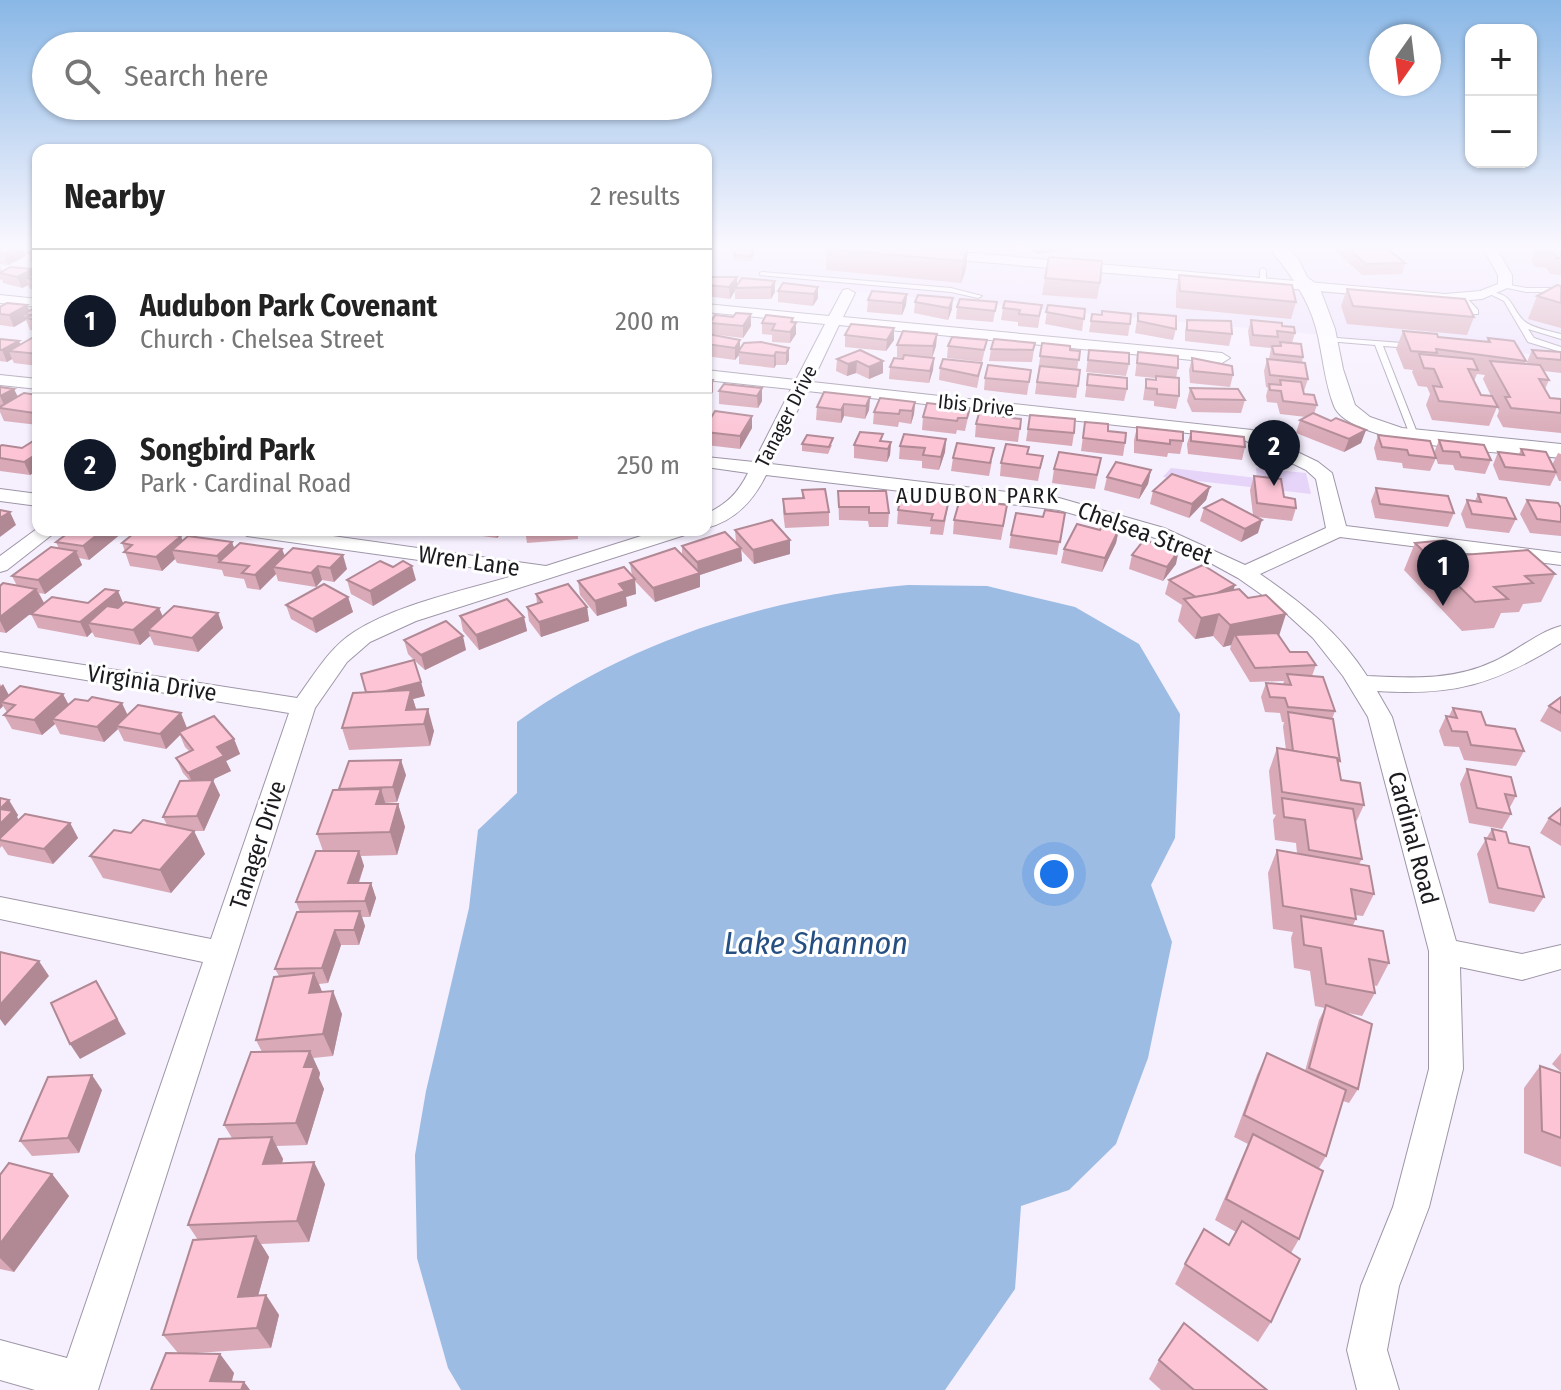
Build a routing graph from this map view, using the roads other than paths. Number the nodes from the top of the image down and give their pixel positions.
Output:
1 (740, 311) edge
2 (839, 311) edge
3 (1318, 311) edge
4 (1514, 311) edge
5 (835, 319) junction
6 (1522, 324) junction
7 (1561, 337) edge
8 (1327, 339) junction
9 (1378, 344) junction
10 (1420, 347) edge
11 (1561, 350) edge
12 (1222, 358) dead end
13 (712, 376) edge
14 (0, 380) edge
15 (32, 383) edge
16 (801, 386) junction
17 (1414, 435) junction
18 (1561, 451) edge
19 (712, 463) edge
20 (759, 468) junction
21 (0, 495) edge
22 (32, 499) edge
23 (712, 519) edge
24 (1337, 531) junction
25 (40, 536) edge
26 (290, 536) edge
27 (662, 536) edge
28 (1561, 559) edge
29 (0, 566) edge
30 (548, 572) junction
31 (1247, 572) junction
32 (1561, 633) edge
33 (0, 659) edge
34 (1363, 683) junction
35 (303, 707) junction
36 (0, 908) edge
37 (1444, 951) junction
38 (222, 954) junction
39 (1561, 957) edge
40 (0, 1360) edge
41 (78, 1386) edge
42 (1378, 1390) edge

1 - 5 street
2 - 5 street, Tanager Drive
3 - 8 street
4 - 6 lane
5 - 12 street
5 - 16 street, Tanager Drive
6 - 7 lane
6 - 11 lane
8 - 9 lane
8 - 17 street
9 - 10 lane
9 - 17 lane
13 - 16 street, Ibis Drive
14 - 15 street
16 - 20 street, Tanager Drive
16 - 24 street, Ibis Drive
17 - 18 street
19 - 20 street, Chelsea Street
20 - 23 street, Tanager Drive
20 - 31 street, Chelsea Street
21 - 22 street
24 - 28 street
24 - 31 street
25 - 29 street
26 - 30 street, Wren Lane
27 - 30 street, Tanager Drive
30 - 35 street, Tanager Drive
31 - 34 street, Cardinal Road
32 - 34 street
33 - 35 street, Virginia Drive
34 - 37 street, Cardinal Road
35 - 38 street, Tanager Drive
36 - 38 street
37 - 39 street
37 - 42 street, Cardinal Road
38 - 41 street, Tanager Drive
40 - 41 street

